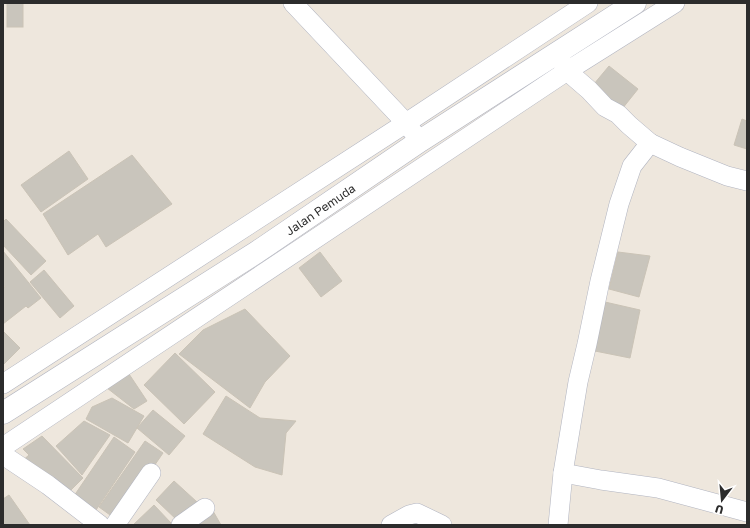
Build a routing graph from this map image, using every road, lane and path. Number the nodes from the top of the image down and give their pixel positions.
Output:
1 (293, 3) edge
2 (588, 3) edge
3 (635, 3) edge
4 (675, 3) edge
5 (562, 62) junction
6 (406, 123) junction
7 (420, 141) junction
8 (650, 143) junction
9 (747, 181) edge
10 (3, 384) edge
11 (4, 409) edge
12 (3, 447) edge
13 (3, 455) edge
14 (151, 473) dead end
15 (562, 473) junction
16 (205, 508) dead end
17 (747, 512) edge
18 (100, 525) edge
19 (115, 525) edge
20 (181, 525) edge
21 (391, 525) edge
22 (442, 525) edge
23 (558, 525) edge

1 - 6 street
2 - 6 street
3 - 5 main road, Jalan Pemuda
4 - 5 street
5 - 7 main road, Jalan Pemuda
5 - 8 street
5 - 12 street
6 - 7 street
6 - 10 street
7 - 11 main road, Jalan Pemuda
8 - 9 street
8 - 15 street
13 - 18 street
14 - 19 street
15 - 17 street
15 - 23 street
16 - 20 street
21 - 22 street

